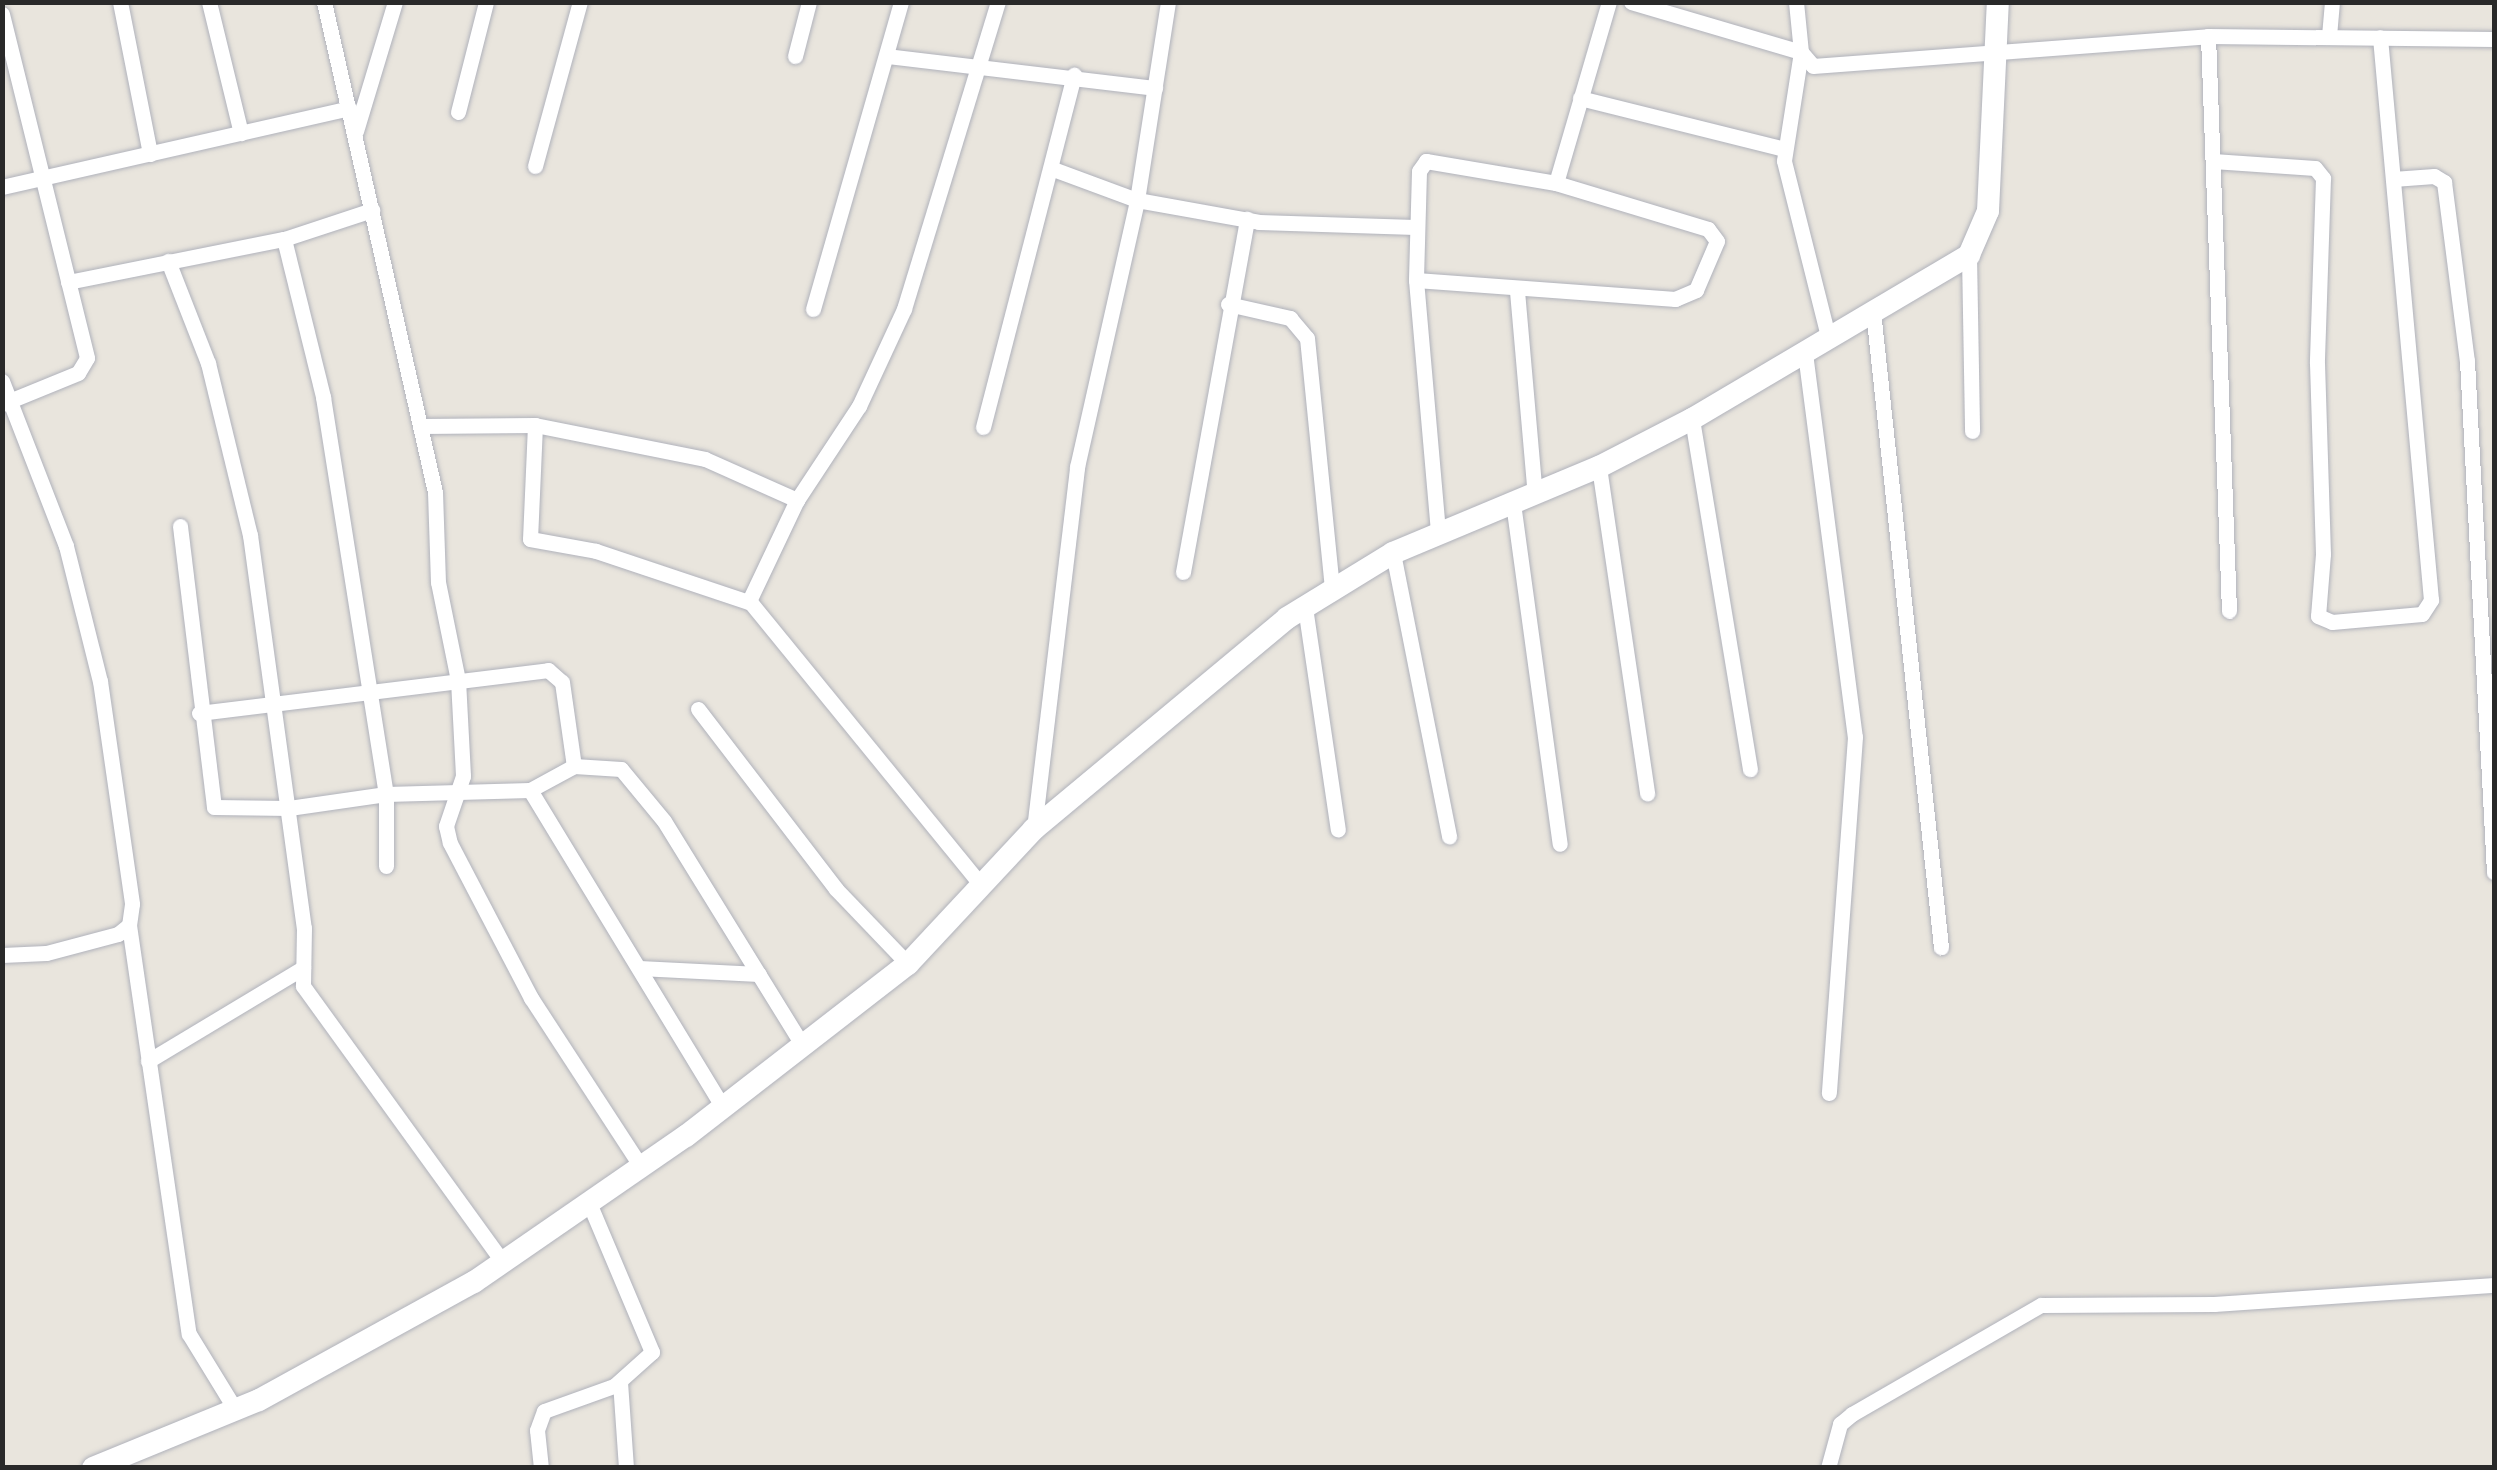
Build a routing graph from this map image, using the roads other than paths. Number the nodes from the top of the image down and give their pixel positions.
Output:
1 (120, 2) edge
2 (208, 2) edge
3 (324, 2) edge
4 (395, 2) edge
5 (486, 2) edge
6 (580, 2) edge
7 (809, 2) edge
8 (901, 2) edge
9 (998, 2) edge
10 (1609, 2) edge
11 (1631, 2) edge
12 (1796, 2) edge
13 (1998, 2) edge
14 (2332, 2) edge
15 (1166, 3) edge
16 (1686, 10) edge
17 (2, 14) edge
18 (2208, 36) junction
19 (2329, 36) junction
20 (2380, 37) junction
21 (2494, 39) edge
22 (1997, 48) junction
23 (1801, 52) junction
24 (795, 56) dead end
25 (887, 56) junction
26 (979, 69) junction
27 (1074, 76) junction
28 (1155, 88) junction
29 (1580, 98) junction
30 (348, 108) junction
31 (458, 112) dead end
32 (241, 133) junction
33 (355, 135) junction
34 (1784, 150) junction
35 (150, 154) junction
36 (2214, 161) junction
37 (535, 166) dead end
38 (1053, 169) junction
39 (45, 178) junction
40 (2393, 179) junction
41 (1556, 183) junction
42 (2, 187) edge
43 (1137, 200) junction
44 (372, 210) junction
45 (1247, 219) junction
46 (1415, 227) junction
47 (284, 239) junction
48 (1968, 255) junction
49 (168, 261) junction
50 (1416, 280) junction
51 (68, 282) junction
52 (1517, 290) junction
53 (1228, 304) junction
54 (814, 309) dead end
55 (1873, 310) junction
56 (1828, 336) junction
57 (1805, 353) junction
58 (2, 381) edge
59 (7, 402) edge
60 (1692, 419) junction
61 (421, 426) junction
62 (535, 426) junction
63 (984, 428) dead end
64 (1972, 431) dead end
65 (1600, 467) junction
66 (1524, 499) junction
67 (797, 500) junction
68 (180, 526) dead end
69 (1438, 534) junction
70 (1393, 554) junction
71 (1183, 572) dead end
72 (1332, 590) junction
73 (749, 602) junction
74 (1305, 607) junction
75 (2230, 611) dead end
76 (458, 680) junction
77 (369, 692) junction
78 (273, 703) junction
79 (698, 709) dead end
80 (199, 712) junction
81 (574, 766) junction
82 (1750, 769) dead end
83 (530, 790) junction
84 (1647, 792) dead end
85 (386, 794) junction
86 (459, 796) junction
87 (290, 808) junction
88 (1034, 830) junction
89 (1338, 830) dead end
90 (1449, 837) dead end
91 (1560, 844) dead end
92 (386, 866) dead end
93 (2494, 872) edge
94 (980, 884) junction
95 (129, 925) junction
96 (1940, 947) dead end
97 (2, 955) edge
98 (908, 964) junction
99 (303, 968) junction
100 (639, 968) junction
101 (759, 974) junction
102 (803, 1046) junction
103 (148, 1062) junction
104 (1830, 1093) dead end
105 (724, 1107) junction
106 (641, 1167) junction
107 (588, 1203) junction
108 (503, 1262) junction
109 (2494, 1284) edge
110 (620, 1382) junction
111 (234, 1409) junction
112 (93, 1468) edge
113 (541, 1468) edge
114 (626, 1468) edge
115 (1828, 1468) edge

1 - 35 street
2 - 32 street
3 - 30 street
4 - 33 street
5 - 31 street
6 - 37 street
7 - 24 street
8 - 25 street
9 - 26 street
10 - 29 street
11 - 16 street
12 - 23 street
13 - 22 street
14 - 19 street
15 - 28 street
16 - 23 street
17 - 39 street
18 - 19 street
18 - 22 street
18 - 36 street
19 - 20 street
20 - 21 street
20 - 40 street
22 - 23 street
22 - 48 street
23 - 34 street
25 - 26 street
25 - 54 street
26 - 27 street
26 - 67 street
27 - 28 street
27 - 38 street
28 - 43 street
29 - 34 street
29 - 41 street
30 - 32 street
30 - 33 street
32 - 35 street
33 - 44 street
34 - 56 street
35 - 39 street
36 - 40 street
36 - 75 street
38 - 43 street
38 - 63 street
39 - 42 street
39 - 51 street
40 - 93 street
41 - 46 street
41 - 52 street
43 - 45 street
43 - 88 street
44 - 47 street
44 - 61 street
45 - 46 street
45 - 53 street
46 - 50 street
47 - 49 street
47 - 77 street
48 - 55 street
48 - 64 street
49 - 51 street
49 - 78 street
50 - 52 street
50 - 69 street
51 - 59 street
52 - 66 street
53 - 71 street
53 - 72 street
55 - 56 street
55 - 96 street
56 - 57 street
57 - 60 street
57 - 104 street
58 - 59 street
59 - 95 street
60 - 65 street
60 - 82 street
61 - 62 street
61 - 76 street
62 - 67 street
62 - 73 street
65 - 66 street
65 - 84 street
66 - 69 street
66 - 91 street
67 - 73 street
68 - 80 street
69 - 70 street
70 - 72 street
70 - 90 street
72 - 74 street
73 - 94 street
74 - 88 street
74 - 89 street
76 - 77 street
76 - 81 street
76 - 86 street
77 - 78 street
77 - 85 street
78 - 80 street
78 - 87 street
79 - 98 street
80 - 87 street
81 - 83 street
81 - 101 street
83 - 86 street
83 - 100 street
85 - 86 street
85 - 87 street
85 - 92 street
86 - 106 street
87 - 99 street
88 - 94 street
94 - 98 street
95 - 97 street
95 - 103 street
98 - 102 street
99 - 103 street
99 - 108 street
100 - 101 street
100 - 105 street
101 - 102 street
102 - 105 street
103 - 111 street
105 - 106 street
106 - 107 street
107 - 108 street
107 - 110 street
108 - 111 street
109 - 115 street
110 - 113 street
110 - 114 street
111 - 112 street

